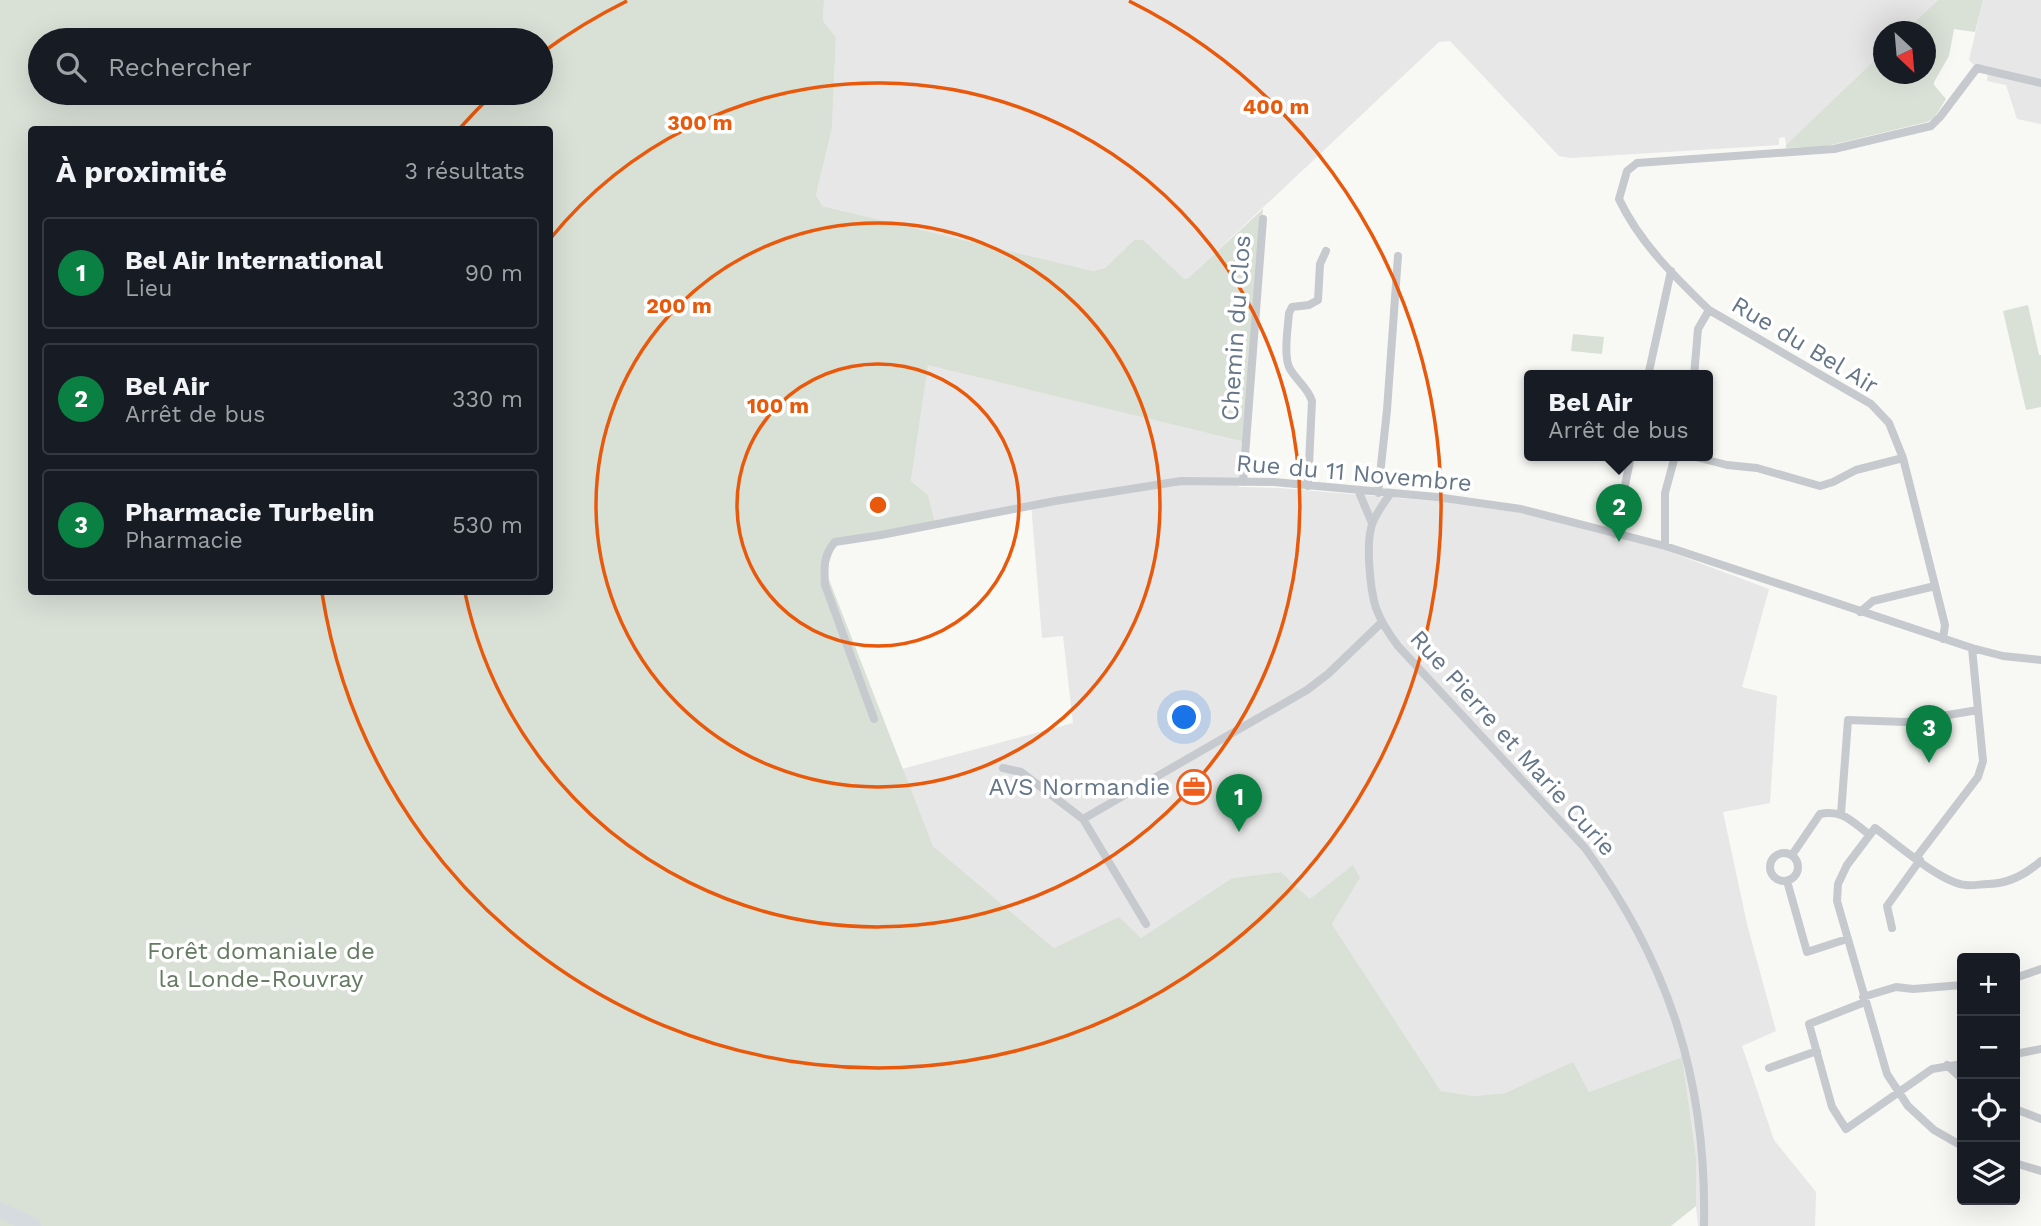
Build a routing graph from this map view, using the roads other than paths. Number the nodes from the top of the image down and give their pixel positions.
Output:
1 (2041, 83) edge
2 (1264, 219) dead end
3 (1325, 251) dead end
4 (1398, 256) dead end
5 (1671, 271) junction
6 (1709, 310) junction
7 (1649, 370) edge
8 (1695, 370) edge
9 (1903, 458) junction
10 (1630, 461) edge
11 (1674, 461) edge
12 (1711, 461) edge
13 (1243, 481) junction
14 (1308, 486) junction
15 (1358, 491) junction
16 (1378, 493) junction
17 (1390, 494) junction
18 (1372, 523) junction
19 (1615, 534) junction
20 (1665, 547) junction
21 (1935, 586) junction
22 (1860, 612) junction
23 (1382, 622) junction
24 (1943, 639) junction
25 (1972, 649) junction
26 (2041, 660) edge
27 (1978, 710) junction
28 (874, 719) dead end
29 (1003, 768) dead end
30 (1842, 814) junction
31 (1083, 819) junction
32 (1870, 835) junction
33 (1792, 855) junction
34 (1918, 859) junction
35 (2041, 861) edge
36 (1787, 881) junction
37 (1146, 924) dead end
38 (1892, 928) dead end
39 (1847, 939) junction
40 (2041, 969) edge
41 (2020, 976) edge
42 (1957, 985) edge
43 (1864, 1000) junction
44 (2041, 1049) edge
45 (1817, 1051) junction
46 (2020, 1053) edge
47 (1957, 1064) edge
48 (1947, 1065) junction
49 (1769, 1069) dead end
50 (1957, 1074) edge
51 (1898, 1093) junction
52 (2020, 1111) edge
53 (2041, 1119) edge
54 (1957, 1143) edge
55 (2020, 1165) edge
56 (2041, 1171) edge
57 (0, 1210) edge
58 (33, 1226) edge
59 (1704, 1226) edge

1 - 5 street
2 - 13 street, Chemin du Clos
3 - 14 street
4 - 16 street
5 - 6 street
5 - 7 street
6 - 8 street, Rue du Bel Air
6 - 9 street, Rue du Bel Air
9 - 12 street
9 - 21 street, Rue du Bel Air
10 - 19 street
11 - 20 street
13 - 14 street, Rue du 11 Novembre
13 - 28 street, Rue du 11 Novembre
14 - 15 street, Rue du 11 Novembre
15 - 16 street, Rue du 11 Novembre
15 - 18 street, Rue Pierre et Marie Curie
16 - 17 street, Rue du 11 Novembre
17 - 18 street, Rue Pierre et Marie Curie
17 - 19 street, Rue du 11 Novembre
18 - 23 street, Rue Pierre et Marie Curie
19 - 20 street, Rue du 11 Novembre
20 - 22 street, Rue du 11 Novembre
21 - 22 street
21 - 24 street, Rue du Bel Air
22 - 24 street, Rue du 11 Novembre
23 - 31 street
23 - 59 street, Rue Pierre et Marie Curie
24 - 25 street, Rue du 11 Novembre
25 - 26 street, Rue du 11 Novembre
25 - 27 street
27 - 30 street
27 - 34 street
29 - 31 street
30 - 32 street
30 - 33 street
31 - 37 street
32 - 34 street
32 - 39 street
33 - 36 street
33 - 36 street
34 - 35 street
34 - 38 street
36 - 39 street
39 - 43 street
40 - 41 street
42 - 43 street
43 - 45 street
43 - 51 street
44 - 46 street
45 - 49 street
45 - 51 street
47 - 48 street
48 - 50 street
48 - 51 street
51 - 54 street
52 - 53 street
55 - 56 street
57 - 58 highway

